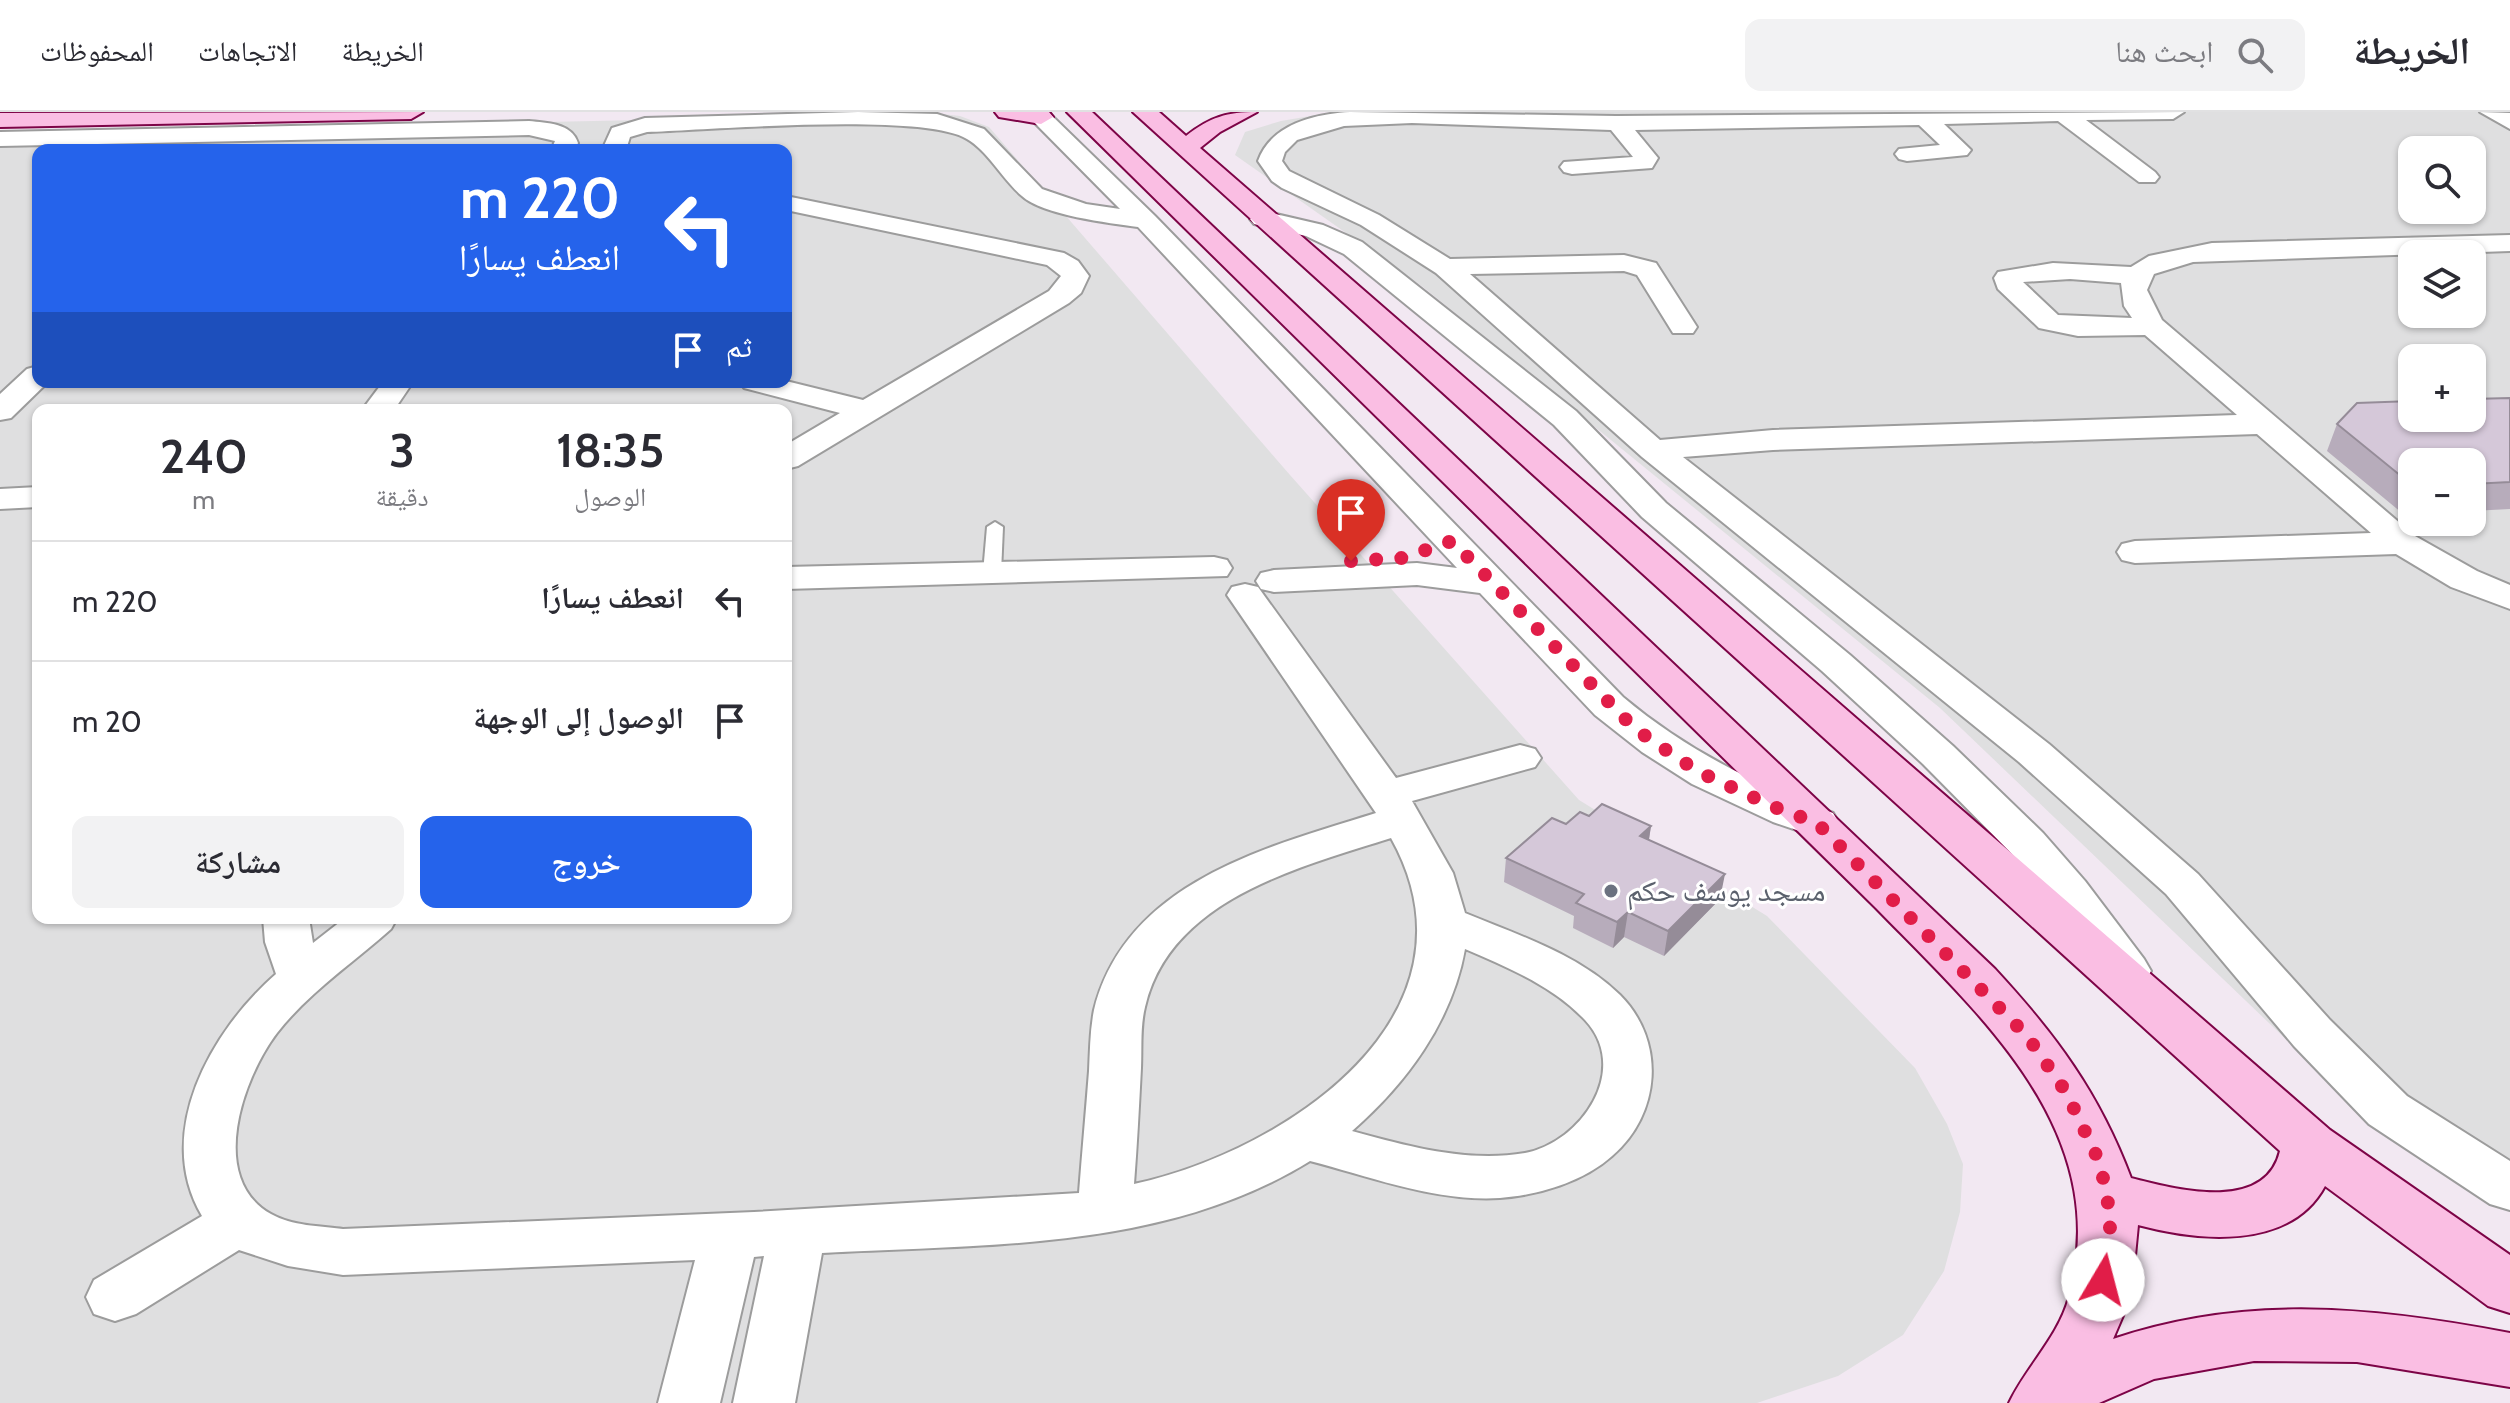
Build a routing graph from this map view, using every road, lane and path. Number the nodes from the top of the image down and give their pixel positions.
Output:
1 (411, 112) edge
2 (1007, 112) edge
3 (1145, 112) edge
4 (1245, 112) edge
5 (2173, 112) edge
6 (2491, 112) edge
7 (1052, 114) edge
8 (2063, 114) edge
9 (1923, 117) junction
10 (0, 120) edge
11 (2510, 122) edge
12 (1617, 123) junction
13 (311, 132) junction
14 (298, 144) edge
15 (566, 144) edge
16 (616, 144) edge
17 (1186, 148) junction
18 (5, 149) edge
19 (1907, 154) dead end
20 (1572, 167) dead end
21 (2147, 177) dead end
22 (1128, 180) junction
23 (792, 204) edge
24 (827, 211) junction
25 (1146, 221) junction
26 (2395, 221) dead end
27 (792, 228) edge
28 (2505, 229) edge
29 (2420, 240) edge
30 (2451, 240) edge
31 (2398, 246) edge
32 (1445, 267) junction
33 (2134, 276) junction
34 (2152, 326) junction
35 (1683, 327) dead end
36 (32, 381) edge
37 (778, 388) edge
38 (864, 410) junction
39 (0, 411) edge
40 (2262, 424) junction
41 (1653, 450) junction
42 (792, 455) edge
43 (32, 497) edge
44 (0, 499) edge
45 (995, 527) dead end
46 (1452, 541) junction
47 (2403, 543) junction
48 (2135, 552) dead end
49 (992, 573) junction
50 (1248, 577) junction
51 (792, 578) edge
52 (1492, 583) junction
53 (2510, 598) edge
54 (1520, 758) dead end
55 (1393, 807) junction
56 (1817, 823) junction
57 (1443, 922) junction
58 (287, 924) edge
59 (367, 924) edge
60 (302, 978) junction
61 (1304, 1139) junction
62 (2310, 1145) junction
63 (2510, 1189) edge
64 (2107, 1193) junction
65 (1105, 1213) junction
66 (239, 1222) junction
67 (797, 1233) junction
68 (730, 1236) junction
69 (2510, 1288) edge
70 (115, 1297) dead end
71 (2510, 1360) edge
72 (689, 1403) edge
73 (764, 1403) edge
74 (2042, 1403) edge

1 - 10 street
2 - 7 street
3 - 17 street
4 - 17 street
5 - 8 street
6 - 11 street
7 - 22 street
8 - 9 street
8 - 21 street
9 - 12 street
9 - 19 street
12 - 20 street
12 - 32 street
13 - 14 street
13 - 15 street
13 - 18 street
16 - 25 street
17 - 62 street
22 - 25 street
22 - 56 street
23 - 24 street
24 - 27 street
24 - 38 street
25 - 46 street
26 - 29 street
28 - 30 street
31 - 33 street
32 - 35 street
32 - 41 street
33 - 34 street
33 - 34 street
34 - 40 street
36 - 39 street
37 - 38 street
38 - 42 street
40 - 41 street
40 - 47 street
41 - 63 street
43 - 44 street
45 - 49 lane
46 - 50 street
46 - 52 street
47 - 48 street
47 - 53 street
49 - 50 street
49 - 51 street
50 - 52 street
50 - 55 street
52 - 56 street
54 - 55 street
55 - 57 street
55 - 65 street
56 - 64 street
57 - 61 street
57 - 61 street
58 - 60 street
59 - 60 street
60 - 66 street
61 - 65 street
62 - 64 street
62 - 69 street
64 - 74 street
65 - 67 street
66 - 68 street
66 - 70 street
67 - 68 street
67 - 73 street
68 - 72 street
71 - 74 street

